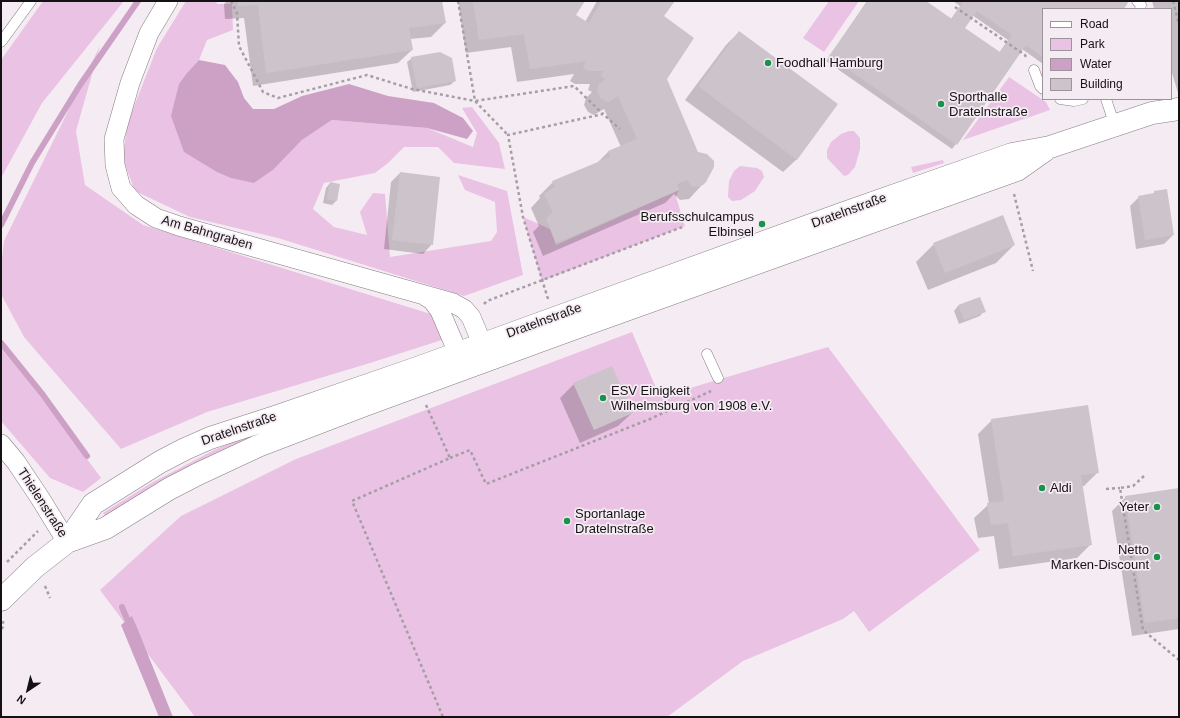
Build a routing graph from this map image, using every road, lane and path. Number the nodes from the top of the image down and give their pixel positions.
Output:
1 (31, 1) edge
2 (168, 1) edge
3 (231, 1) edge
4 (458, 1) edge
5 (1173, 1) edge
6 (955, 7) dead end
7 (1179, 24) edge
8 (1, 42) edge
9 (1034, 70) joint
10 (1042, 88) edge
11 (1067, 100) edge
12 (1078, 100) edge
13 (1106, 100) edge
14 (475, 101) junction
15 (1179, 109) edge
16 (603, 114) junction
17 (1115, 126) junction
18 (620, 129) dead end
19 (508, 135) junction
20 (1050, 147) junction
21 (1009, 173) junction
22 (685, 226) dead end
23 (1033, 271) dead end
24 (542, 281) junction
25 (425, 296) junction
26 (471, 317) junction
27 (555, 317) junction
28 (486, 352) junction
29 (707, 354) dead end
30 (462, 361) junction
31 (718, 378) joint
32 (417, 386) junction
33 (1, 444) edge
34 (450, 458) junction
35 (1144, 476) dead end
36 (1120, 488) junction
37 (1106, 489) dead end
38 (67, 542) junction
39 (24, 544) dead end
40 (6, 564) dead end
41 (1, 600) edge
42 (1179, 660) edge
43 (443, 717) edge

1 - 8 lane
2 - 25 street, Am Bahngraben
3 - 14 path
4 - 14 path
5 - 7 path
6 - 9 path
9 - 10 lane
11 - 12 lane
13 - 17 lane
14 - 16 path
14 - 19 path
15 - 17 main road, Dratelnstraße
16 - 18 path
16 - 19 path
17 - 20 main road, Dratelnstraße
19 - 24 path
20 - 21 main road, Dratelnstraße
20 - 27 main road, Dratelnstraße
21 - 23 path
21 - 28 main road, Dratelnstraße
22 - 24 path
24 - 26 path
24 - 27 path
25 - 26 street, Am Bahngraben
25 - 30 street, Am Bahngraben
26 - 28 street, Am Bahngraben
27 - 28 main road, Dratelnstraße
28 - 30 main road, Dratelnstraße
29 - 31 lane
30 - 32 main road, Dratelnstraße
30 - 38 main road, Dratelnstraße
31 - 34 path
32 - 34 path
32 - 38 main road, Dratelnstraße
33 - 38 street, Thielenstraße
34 - 43 path
35 - 36 path
36 - 37 path
36 - 42 path
38 - 41 main road, Dratelnstraße
39 - 40 path

